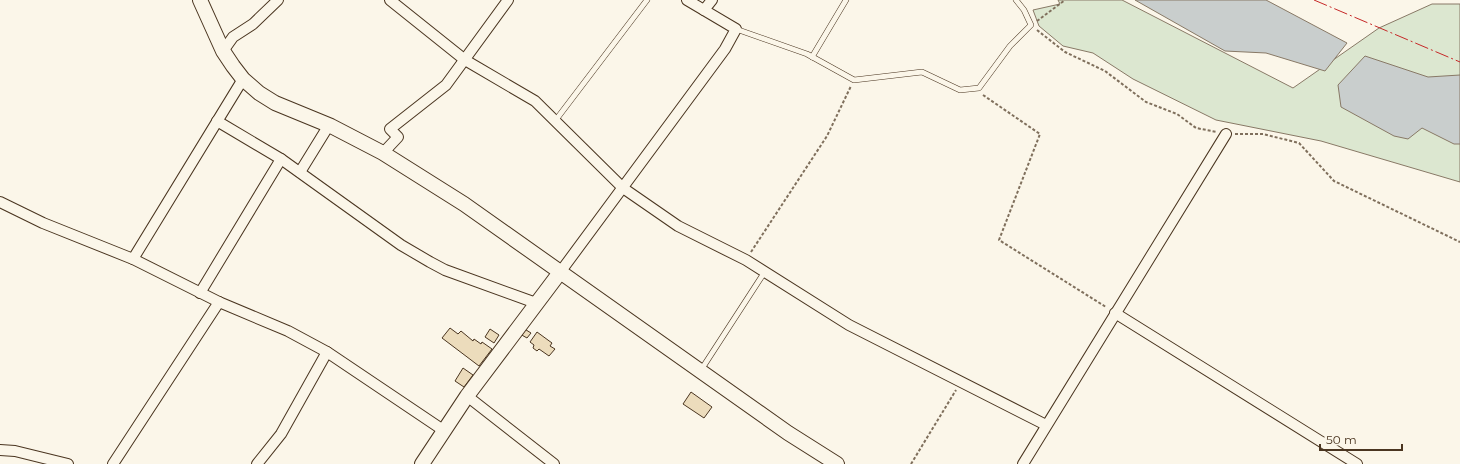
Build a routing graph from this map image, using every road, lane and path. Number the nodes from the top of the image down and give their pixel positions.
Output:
1 (200, 0) edge
2 (278, 0) edge
3 (390, 0) edge
4 (508, 0) edge
5 (647, 0) edge
6 (687, 0) edge
7 (712, 0) edge
8 (846, 0) edge
9 (1016, 0) edge
10 (1065, 0) edge
11 (704, 10) junction
12 (1031, 25) junction
13 (736, 29) junction
14 (223, 51) junction
15 (812, 57) junction
16 (465, 60) junction
17 (243, 79) junction
18 (854, 80) junction
19 (974, 88) junction
20 (217, 121) junction
21 (555, 121) junction
22 (328, 124) junction
23 (1226, 134) junction
24 (383, 153) junction
25 (281, 159) junction
26 (300, 172) junction
27 (623, 188) junction
28 (0, 202) edge
29 (1460, 242) edge
30 (133, 260) junction
31 (746, 260) junction
32 (561, 271) junction
33 (764, 274) junction
34 (200, 292) junction
35 (219, 302) junction
36 (536, 303) junction
37 (1115, 313) junction
38 (327, 352) junction
39 (700, 370) junction
40 (961, 382) junction
41 (467, 396) junction
42 (1046, 425) junction
43 (443, 430) junction
44 (0, 450) edge
45 (68, 464) edge
46 (113, 464) edge
47 (257, 464) edge
48 (422, 464) edge
49 (554, 464) edge
50 (837, 464) edge
51 (910, 464) edge
52 (1023, 464) edge
53 (1357, 464) edge

1 - 14 street
2 - 14 street
3 - 16 street
4 - 16 street
5 - 21 lane
6 - 11 street
7 - 11 street
8 - 15 lane
9 - 12 lane
10 - 12 path
11 - 13 street
12 - 19 lane
12 - 23 path
13 - 15 lane
13 - 27 street
14 - 17 street
15 - 18 lane
16 - 21 street
16 - 24 street
17 - 20 street
17 - 22 street
18 - 19 lane
18 - 31 path
19 - 37 path
20 - 25 street
20 - 30 street
21 - 27 street
22 - 24 street
22 - 26 street
23 - 29 path
23 - 37 street
24 - 32 street
25 - 26 street
25 - 34 street
26 - 36 street
27 - 31 street
27 - 32 street
28 - 30 street
30 - 34 street
31 - 33 street
32 - 36 street
32 - 39 street
33 - 39 lane
33 - 40 street
34 - 35 street
35 - 38 street
35 - 46 street
36 - 41 street
37 - 42 street
37 - 53 street
38 - 43 street
38 - 47 street
39 - 50 street
40 - 42 street
40 - 51 path
41 - 43 street
41 - 49 street
42 - 52 street
43 - 48 street
44 - 45 street

